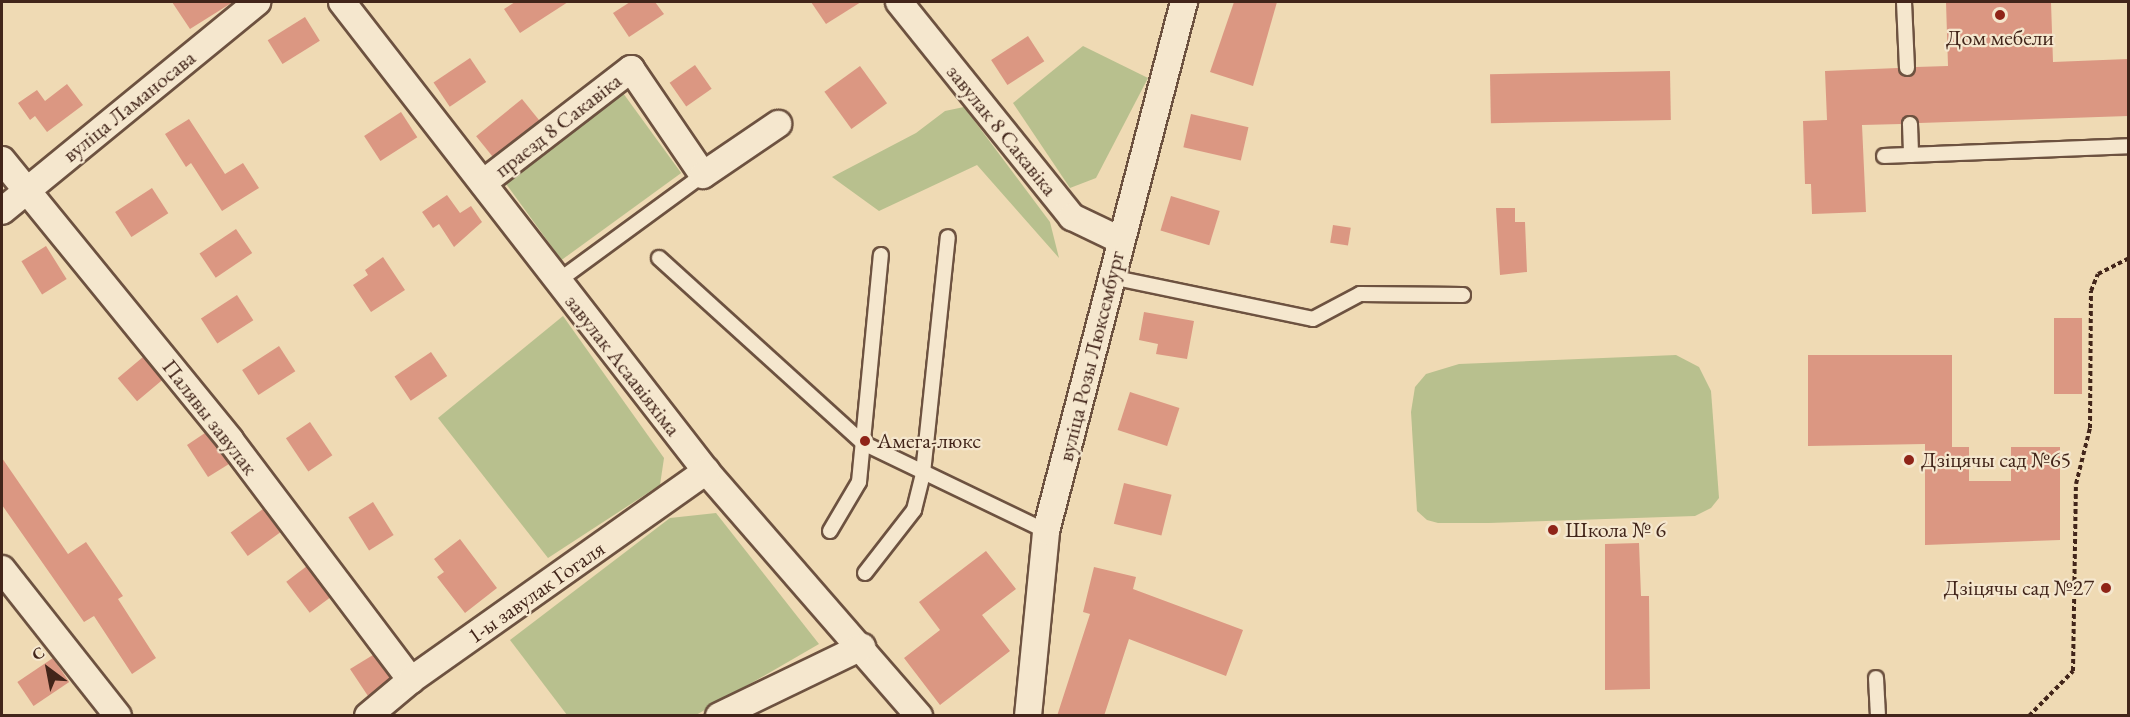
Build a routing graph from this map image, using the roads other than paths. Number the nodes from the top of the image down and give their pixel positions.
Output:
1 (257, 2) edge
2 (342, 2) edge
3 (900, 2) edge
4 (1184, 2) edge
5 (1904, 2) edge
6 (1907, 68) dead end
7 (778, 124) dead end
8 (1910, 124) dead end
9 (2128, 146) edge
10 (1911, 155) junction
11 (1884, 156) dead end
12 (2, 160) edge
13 (703, 175) junction
14 (483, 183) junction
15 (26, 190) junction
16 (2, 212) edge
17 (948, 237) dead end
18 (1120, 240) junction
19 (881, 255) dead end
20 (658, 258) dead end
21 (1111, 277) junction
22 (558, 281) junction
23 (1463, 295) dead end
24 (863, 443) junction
25 (706, 471) junction
26 (923, 473) junction
27 (830, 531) dead end
28 (1046, 531) junction
29 (2, 569) edge
30 (865, 573) dead end
31 (862, 647) junction
32 (1876, 678) dead end
33 (411, 680) junction
34 (118, 716) edge
35 (368, 716) edge
36 (719, 716) edge
37 (919, 716) edge
38 (1028, 716) edge
39 (1878, 716) edge

1 - 15 street, вуліца Ламаносава
2 - 14 street, завулак Асаавіяхіма
3 - 18 street, завулак 8 Сакавіка
4 - 18 street, вуліца Розы Люксембург
5 - 6 lane
7 - 13 street
8 - 10 lane
9 - 10 lane
10 - 11 lane
12 - 15 street, Палявы завулак
13 - 14 street, праезд 8 Сакавіка
13 - 22 lane
14 - 22 street, завулак Асаавіяхіма
15 - 16 street, вуліца Ламаносава
15 - 33 street, Палявы завулак
17 - 26 lane
18 - 21 street, вуліца Розы Люксембург
19 - 24 lane
20 - 24 lane
21 - 23 lane
21 - 28 street, вуліца Розы Люксембург
22 - 25 street, завулак Асаавіяхіма
24 - 26 lane
24 - 27 lane
25 - 31 street, завулак Асаавіяхіма
25 - 33 street, 1-ы завулак Гогаля
26 - 28 lane
26 - 30 lane
28 - 38 street, вуліца Розы Люксембург
29 - 34 street
31 - 36 street
31 - 37 street, завулак Асаавіяхіма
32 - 39 lane
33 - 35 street, 1-ы завулак Гогаля

